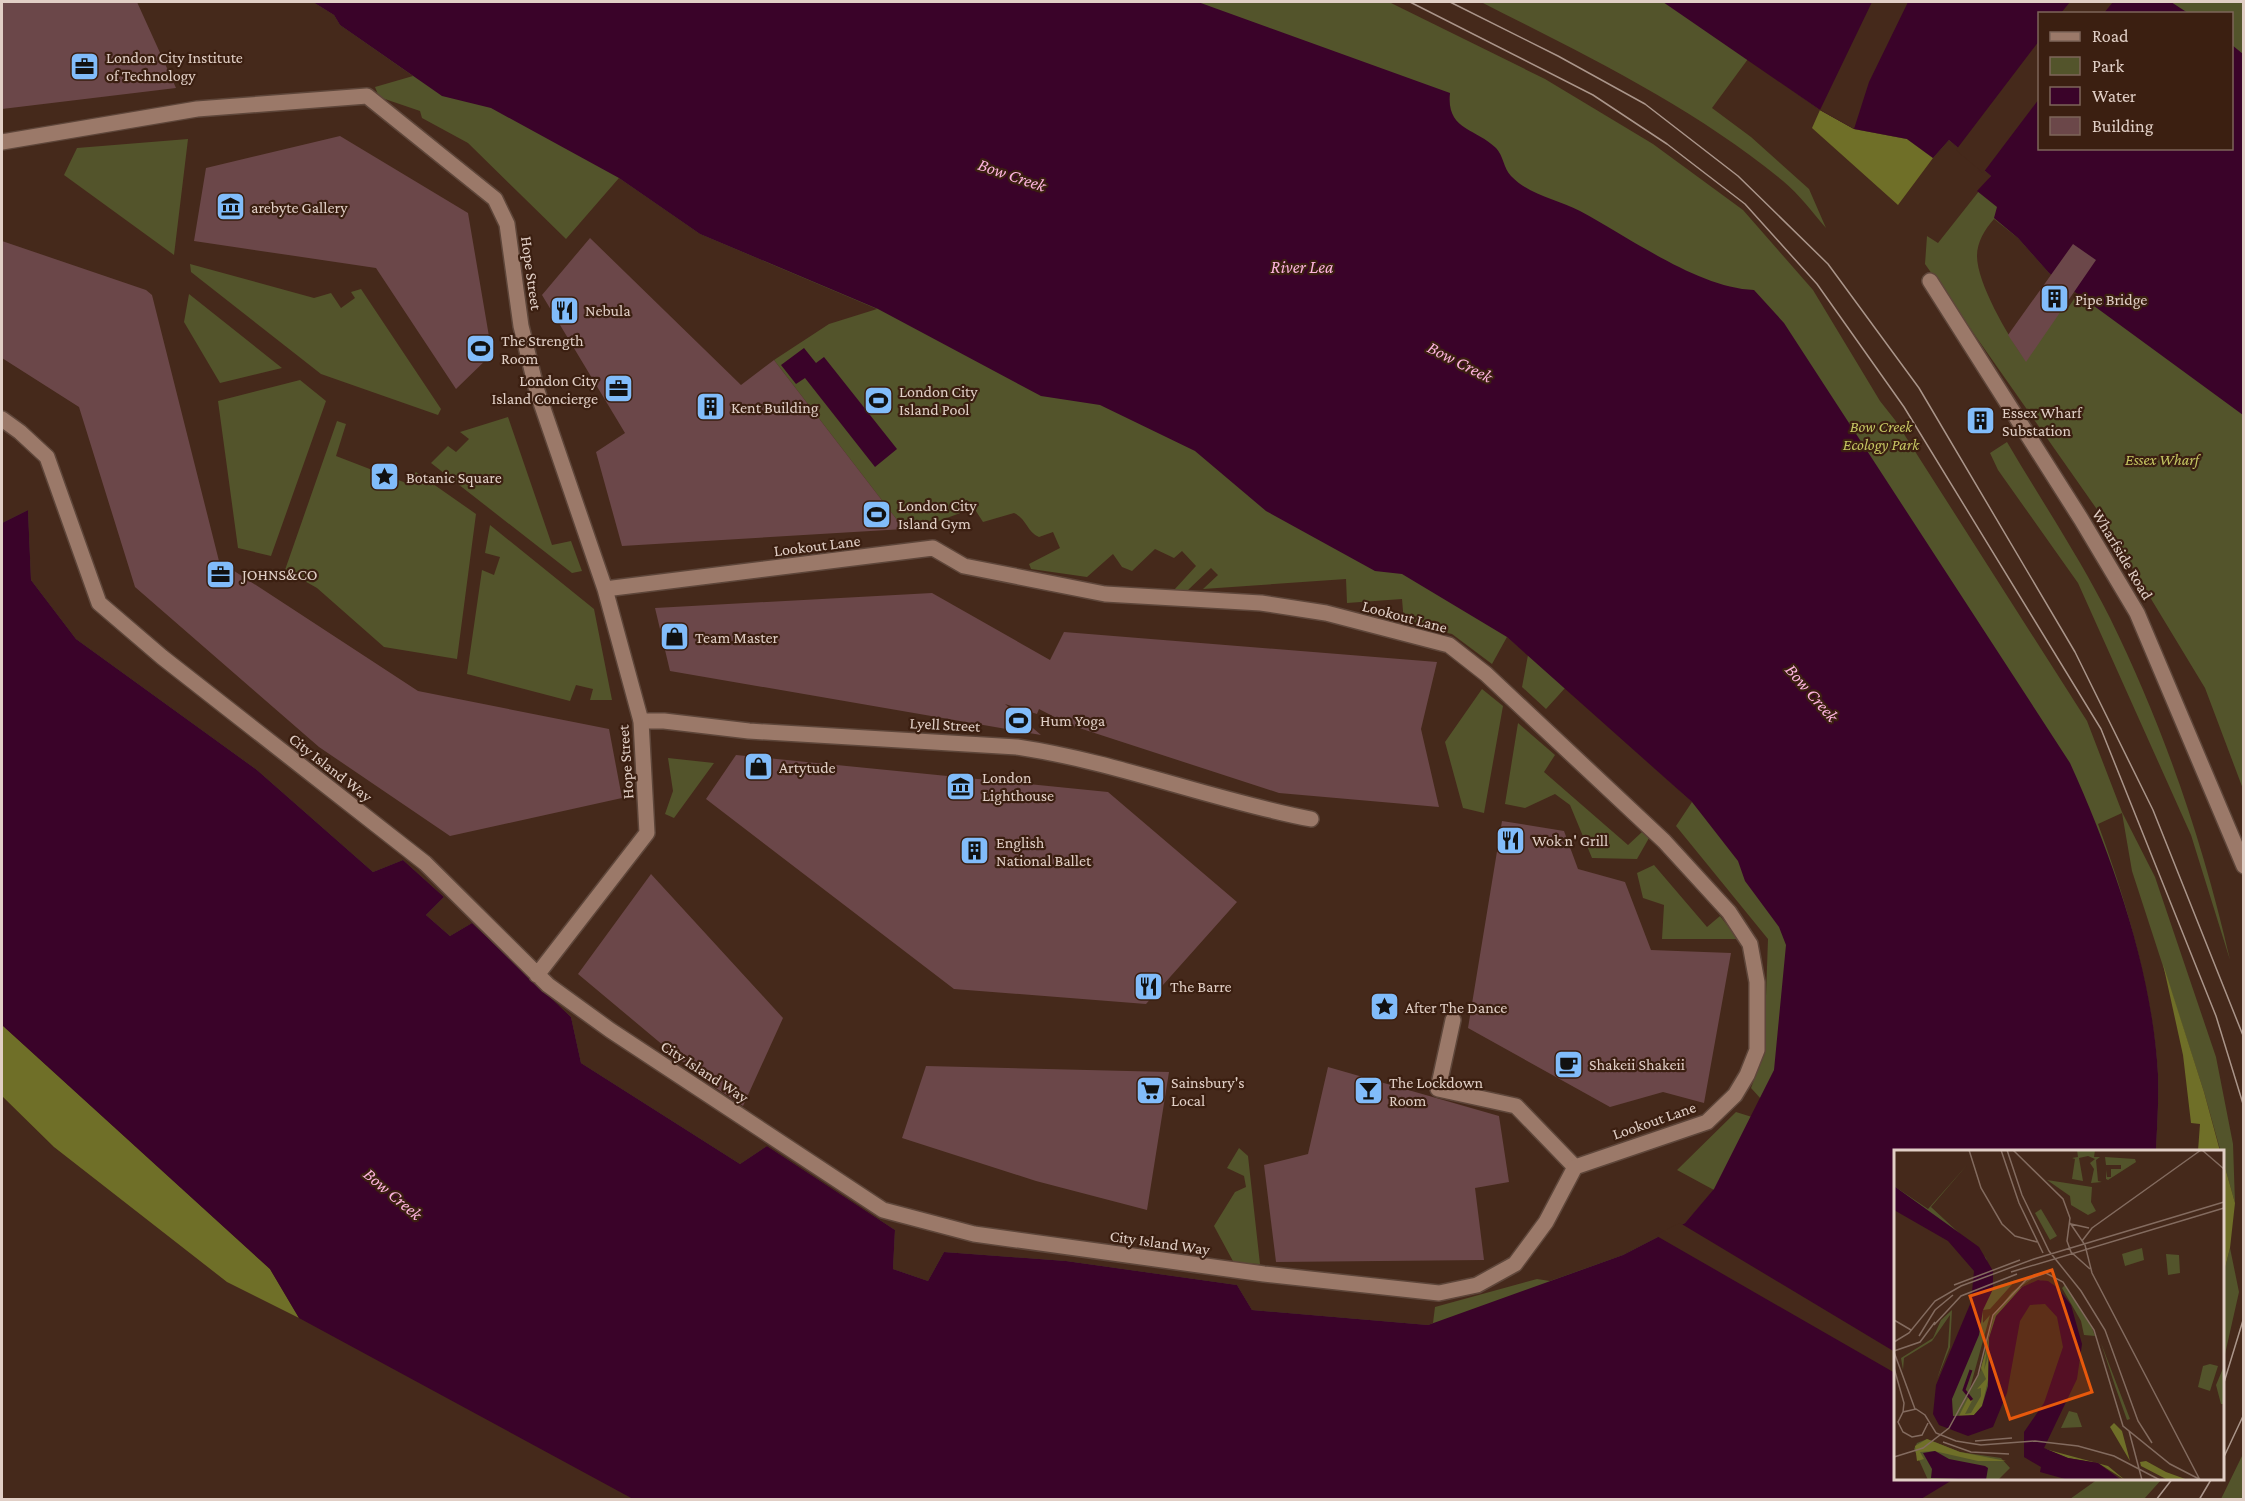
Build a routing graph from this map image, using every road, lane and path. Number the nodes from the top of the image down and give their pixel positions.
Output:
1 (2, 142) edge
2 (1930, 281) dead end
3 (2, 419) edge
4 (605, 589) junction
5 (641, 721) junction
6 (1311, 819) dead end
7 (2244, 867) edge
8 (537, 975) junction
9 (1453, 1020) dead end
10 (1575, 1167) junction

1 - 4 street, Hope Street
2 - 7 street, Wharfside Road
3 - 8 street, City Island Way
4 - 5 street, Hope Street
4 - 10 street, Lookout Lane
5 - 6 street, Lyell Street
5 - 8 street, Hope Street
8 - 10 street, City Island Way
9 - 10 street

